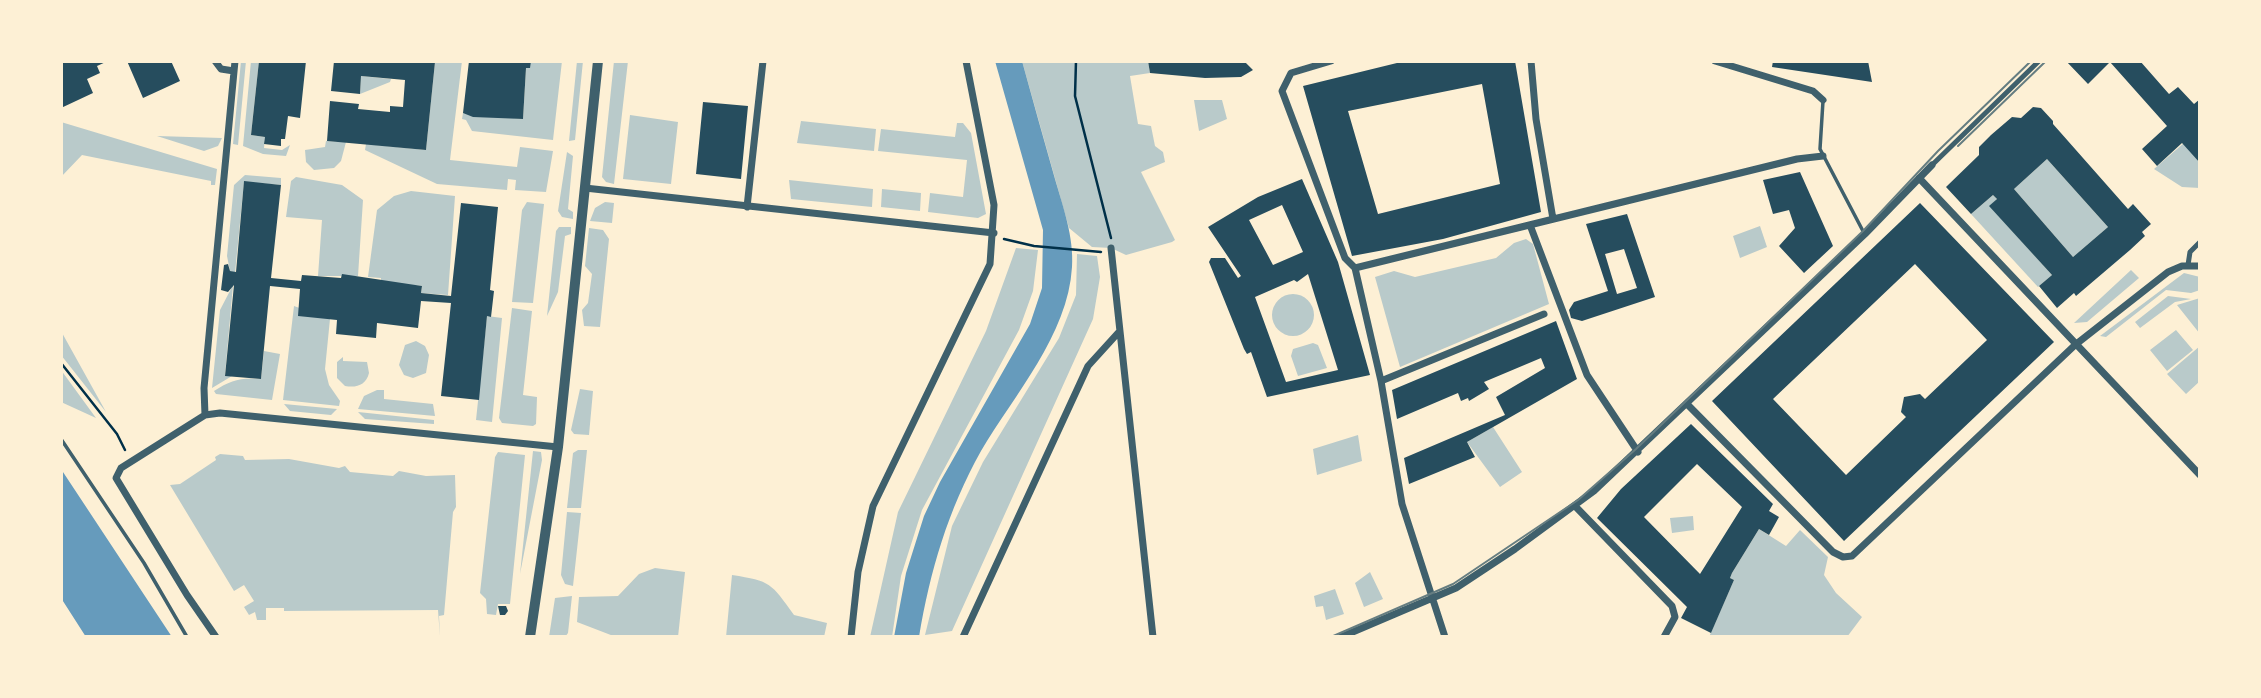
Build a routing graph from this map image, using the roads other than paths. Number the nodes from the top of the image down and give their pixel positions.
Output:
1 (215, 61) edge
2 (235, 61) edge
3 (598, 61) edge
4 (763, 61) edge
5 (965, 61) edge
6 (1331, 61) edge
7 (1531, 61) edge
8 (1715, 61) edge
9 (2039, 61) edge
10 (234, 71) junction
11 (1823, 100) joint
12 (1824, 156) junction
13 (1932, 165) joint
14 (1919, 178) junction
15 (585, 188) junction
16 (747, 208) junction
17 (1553, 219) junction
18 (1530, 225) junction
19 (994, 233) junction
20 (1865, 234) junction
21 (2200, 242) edge
22 (1111, 250) road end
23 (2188, 265) junction
24 (2200, 266) edge
25 (1355, 268) junction
26 (1544, 314) dead end
27 (1118, 333) junction
28 (2076, 345) junction
29 (1381, 382) junction
30 (1687, 404) junction
31 (205, 415) junction
32 (61, 439) edge
33 (558, 447) junction
34 (1638, 452) junction
35 (2200, 475) edge
36 (1575, 506) junction
37 (1433, 599) junction
38 (187, 637) edge
39 (216, 637) edge
40 (530, 637) edge
41 (851, 637) edge
42 (963, 637) edge
43 (1153, 637) edge
44 (1341, 637) edge
45 (1445, 637) edge
46 (1664, 637) edge

1 - 10 street
2 - 10 street
3 - 15 street
4 - 16 street
5 - 19 street
6 - 25 street
7 - 17 street
8 - 11 street
9 - 13 street
10 - 31 street
11 - 12 lane
12 - 17 street
12 - 20 lane
13 - 14 street
14 - 20 street
14 - 28 street
15 - 16 street
15 - 33 street
16 - 19 street
17 - 18 street
18 - 25 street
18 - 34 street
19 - 41 street
20 - 30 street
21 - 23 street
22 - 27 street
23 - 24 street
23 - 28 street
25 - 29 street
26 - 29 street
27 - 42 street
27 - 43 street
28 - 30 street
28 - 35 street
29 - 37 street
30 - 34 street
31 - 33 street
31 - 39 street
32 - 38 lane
33 - 40 street
34 - 36 street
36 - 37 street
36 - 46 street
37 - 44 street
37 - 45 street

